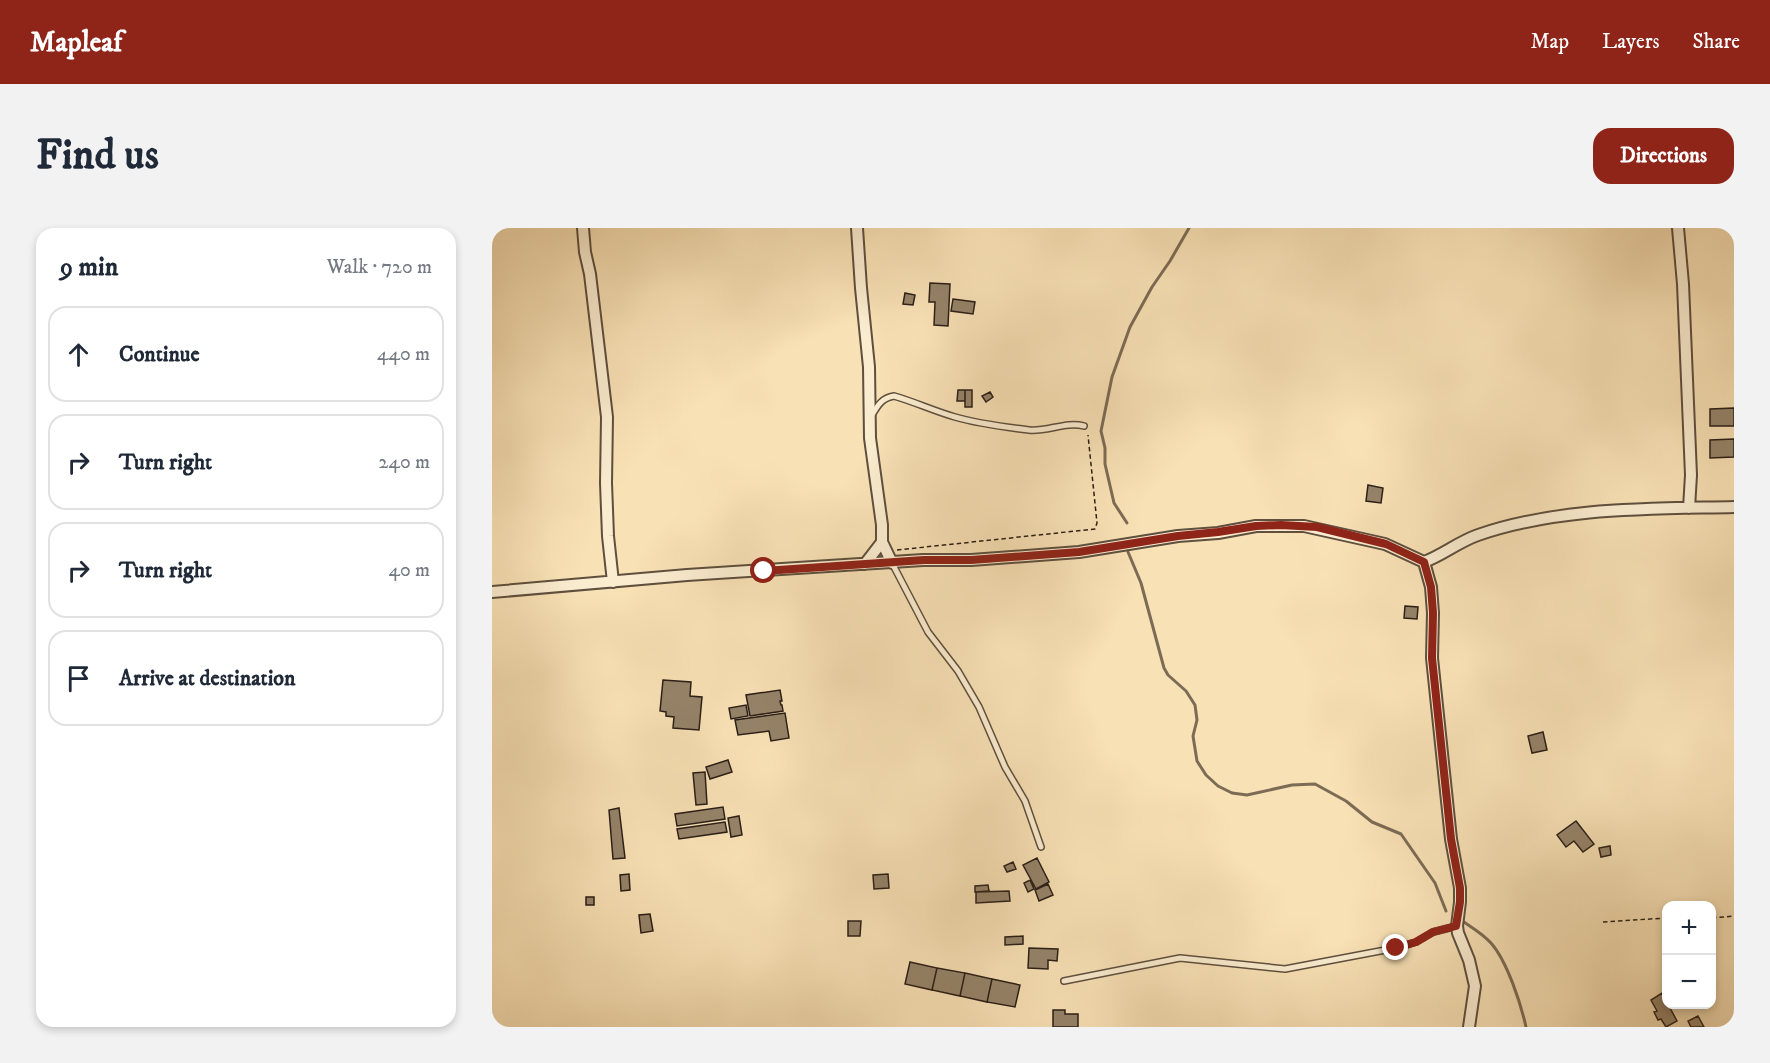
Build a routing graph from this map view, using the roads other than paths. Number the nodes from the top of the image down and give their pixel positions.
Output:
1 (583, 228) edge
2 (857, 228) edge
3 (1678, 228) edge
4 (869, 419) junction
5 (1084, 426) road end
6 (1734, 507) edge
7 (1689, 508) junction
8 (885, 547) junction
9 (1424, 562) junction
10 (892, 563) junction
11 (865, 564) junction
12 (613, 582) junction
13 (492, 592) edge
14 (1041, 847) dead end
15 (1456, 926) junction
16 (1064, 981) dead end
17 (1469, 1027) edge

1 - 12 street
2 - 4 street
3 - 7 street
4 - 5 lane
4 - 8 street
6 - 7 street
7 - 9 street
8 - 10 street
8 - 11 street
9 - 10 street
9 - 15 street
10 - 11 street
10 - 14 lane
11 - 12 street
12 - 13 street
15 - 16 lane
15 - 17 street

